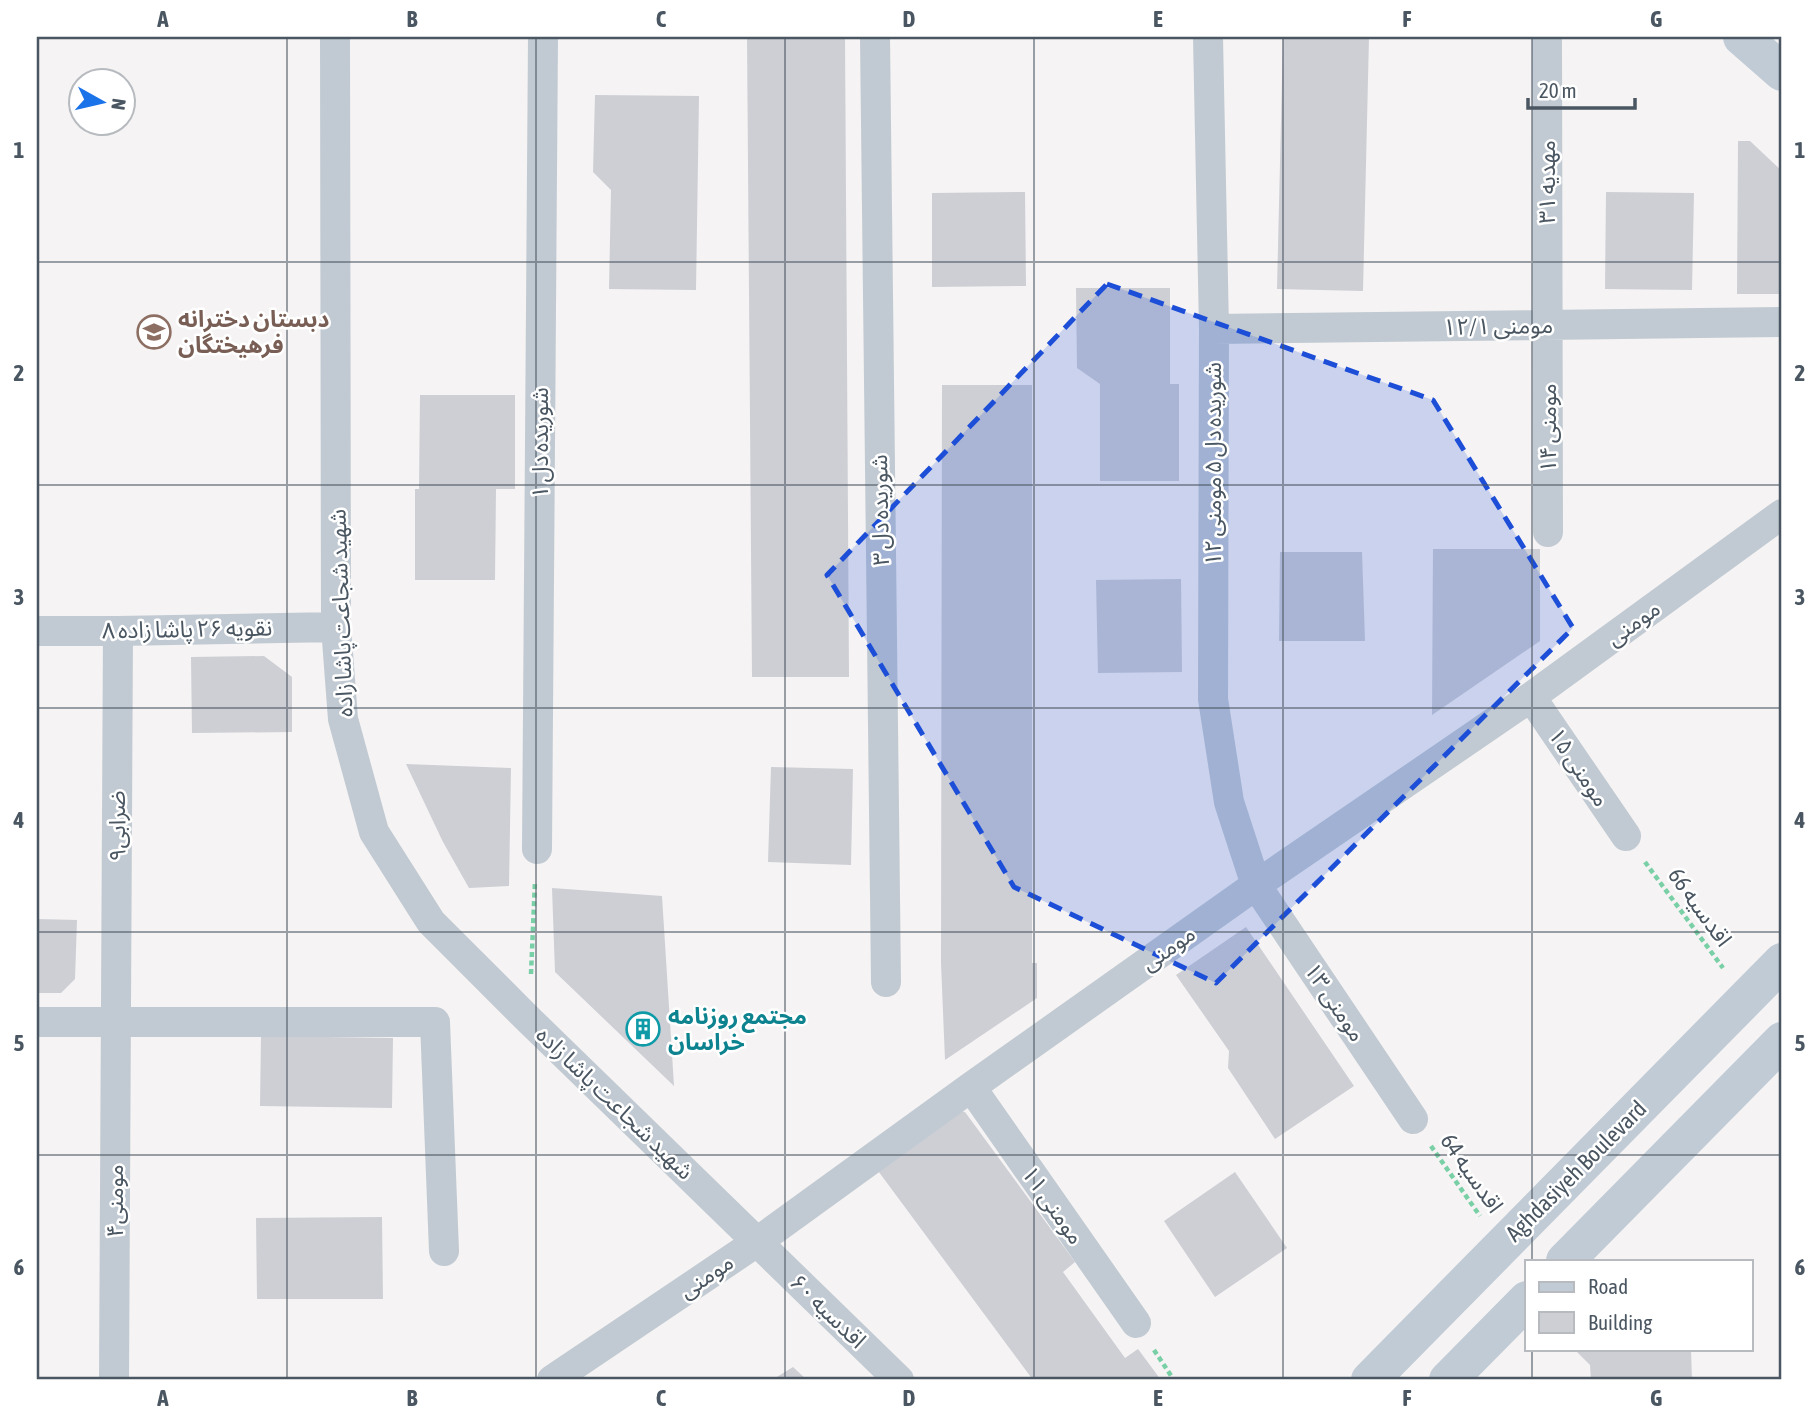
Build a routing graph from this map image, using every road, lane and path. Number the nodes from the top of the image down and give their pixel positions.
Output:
1 (335, 37) edge
2 (543, 37) edge
3 (875, 37) edge
4 (1208, 37) edge
5 (1742, 37) edge
6 (1546, 40) dead end
7 (1782, 72) edge
8 (1782, 322) edge
9 (1547, 325) junction
10 (1214, 329) junction
11 (1782, 514) edge
12 (1548, 532) dead end
13 (337, 627) junction
14 (37, 631) edge
15 (118, 631) junction
16 (1531, 697) junction
17 (1626, 836) joint
18 (537, 849) joint
19 (1256, 885) junction
20 (1782, 962) edge
21 (886, 982) dead end
22 (1746, 999) junction
23 (529, 1020) junction
24 (116, 1021) junction
25 (37, 1022) edge
26 (1782, 1041) edge
27 (971, 1087) junction
28 (1413, 1119) joint
29 (757, 1242) junction
30 (1502, 1247) junction
31 (444, 1251) dead end
32 (1566, 1260) edge
33 (1525, 1302) edge
34 (1136, 1323) dead end
35 (114, 1380) edge
36 (552, 1380) edge
37 (899, 1380) edge
38 (1370, 1380) edge
39 (1448, 1380) edge

1 - 13 street, شهید شجاعت پاشا زاده
2 - 18 street, شوریده دل ۱
3 - 21 street, شوریده دل ۳
4 - 10 street, شوریده دل ۵ مومنی ۱۲
5 - 7 main road
6 - 9 street, مهدیه ۳۱
8 - 9 street, مومنی ۱۲/۱
9 - 10 street, مومنی ۱۲/۱
9 - 12 street, مومنی ۱۴
10 - 19 street, شوریده دل ۵ مومنی ۱۲
11 - 16 street, مومنی
13 - 15 street, نقویه ۲۶ پاشا زاده ۸
13 - 23 street, شهید شجاعت پاشا زاده
14 - 15 street, نقویه ۲۶ پاشا زاده ۸
15 - 24 street, ضرابی۹
16 - 17 street, مومنی ۱۵
16 - 19 street, مومنی
17 - 22 path, اقدسیه 66
18 - 23 path
19 - 27 street, مومنی
19 - 28 street, مومنی ۱۳
20 - 22 main road, Aghdasiyeh Boulevard
22 - 30 main road, Aghdasiyeh Boulevard
23 - 29 street, شهید شجاعت پاشا زاده
24 - 25 street
24 - 31 street
24 - 35 street, مومنی۴
26 - 32 main road
27 - 29 street, مومنی
27 - 34 street, مومنی ۱۱
28 - 30 path, اقدسیه 64
29 - 36 street, مومنی
29 - 37 street, اقدسیه ۶۰
30 - 38 main road, Aghdasiyeh Boulevard
33 - 39 main road

